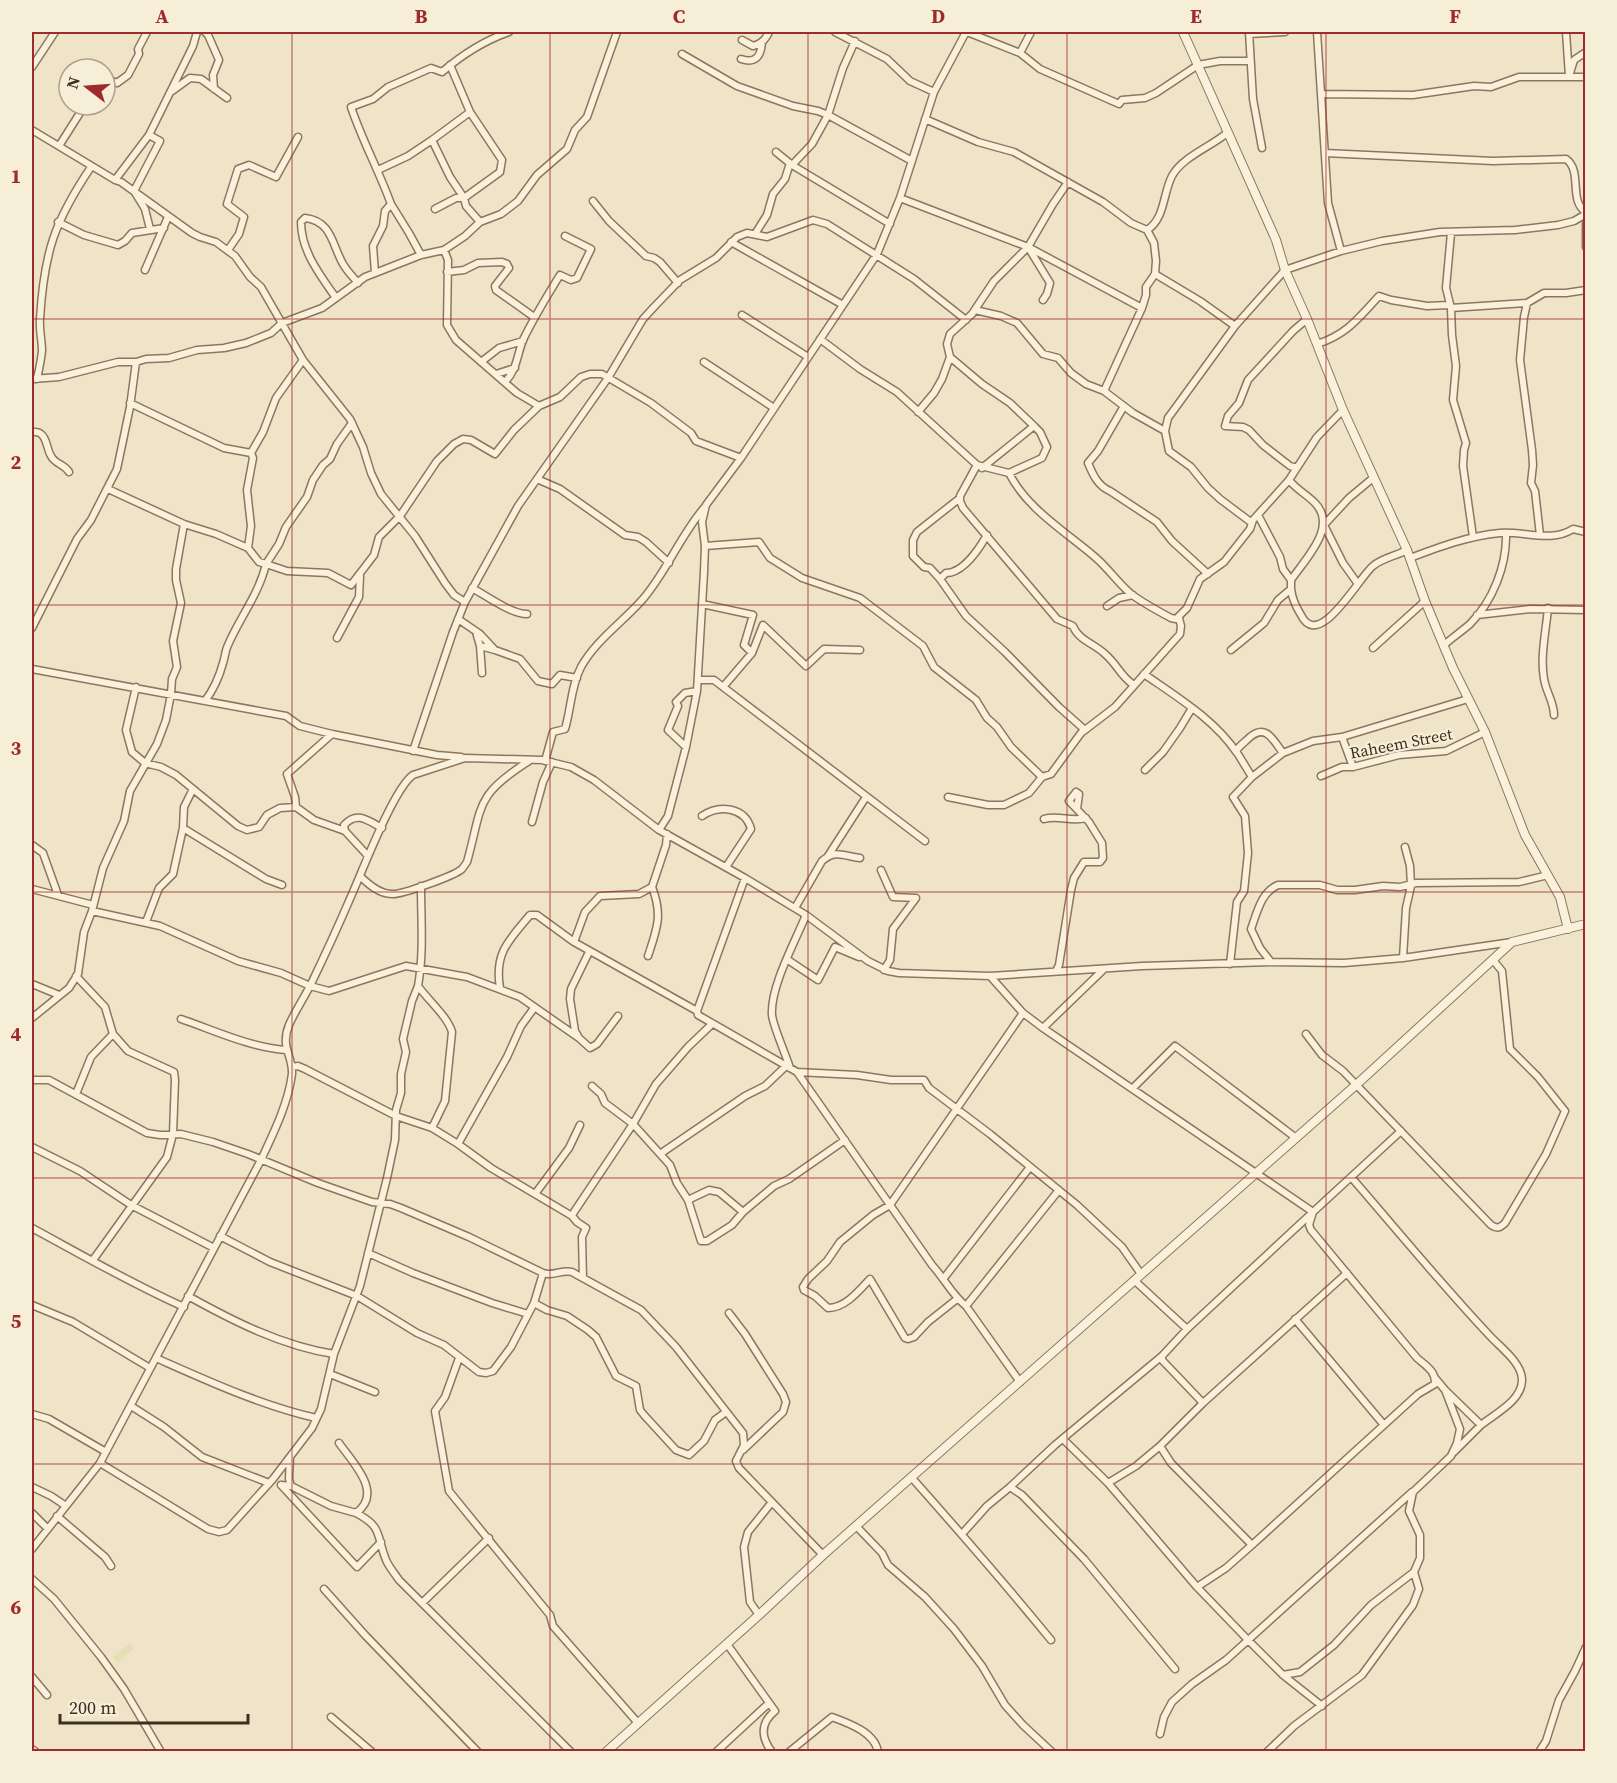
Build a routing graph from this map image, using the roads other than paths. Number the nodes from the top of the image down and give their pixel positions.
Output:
1 (55, 32) edge
2 (147, 32) edge
3 (197, 32) edge
4 (205, 32) edge
5 (509, 32) edge
6 (617, 32) edge
7 (769, 32) edge
8 (835, 32) edge
9 (967, 32) edge
10 (1031, 32) edge
11 (1183, 32) edge
12 (1285, 32) edge
13 (1317, 32) edge
14 (1566, 32) edge
15 (1249, 33) edge
16 (742, 40) dead end
17 (855, 41) junction
18 (762, 42) junction
19 (1586, 52) edge
20 (1020, 53) junction
21 (682, 54) dead end
22 (741, 59) dead end
23 (1249, 61) junction
24 (32, 62) edge
25 (450, 65) junction
26 (1198, 65) junction
27 (1569, 76) junction
28 (1586, 77) edge
29 (117, 83) edge
30 (214, 89) junction
31 (171, 92) junction
32 (934, 92) junction
33 (1321, 94) junction
34 (227, 98) dead end
35 (470, 112) junction
36 (828, 115) junction
37 (77, 117) edge
38 (925, 119) junction
39 (32, 130) edge
40 (1227, 133) junction
41 (149, 135) junction
42 (298, 137) dead end
43 (432, 140) junction
44 (59, 146) junction
45 (1262, 148) dead end
46 (776, 152) dead end
47 (1325, 153) junction
48 (912, 161) junction
49 (791, 164) junction
50 (92, 167) junction
51 (378, 170) junction
52 (115, 180) junction
53 (1068, 182) junction
54 (134, 191) junction
55 (464, 198) junction
56 (900, 198) junction
57 (593, 201) dead end
58 (391, 204) junction
59 (435, 209) dead end
60 (1586, 213) edge
61 (168, 217) junction
62 (58, 222) junction
63 (480, 222) junction
64 (890, 224) junction
65 (1586, 224) edge
66 (164, 228) junction
67 (150, 229) junction
68 (1147, 230) junction
69 (1451, 233) junction
70 (754, 234) junction
71 (565, 236) dead end
72 (731, 242) junction
73 (1028, 247) junction
74 (1586, 247) edge
75 (228, 250) junction
76 (444, 250) junction
77 (1341, 251) junction
78 (877, 254) junction
79 (420, 255) junction
80 (145, 270) dead end
81 (1285, 270) junction
82 (447, 272) junction
83 (375, 273) junction
84 (1155, 274) junction
85 (358, 283) junction
86 (678, 283) junction
87 (1586, 290) edge
88 (336, 298) junction
89 (1042, 300) dead end
90 (41, 301) junction
91 (32, 302) edge
92 (1527, 303) junction
93 (843, 305) junction
94 (1450, 306) junction
95 (1142, 308) junction
96 (975, 310) junction
97 (742, 315) dead end
98 (534, 317) junction
99 (966, 320) junction
100 (1307, 320) junction
101 (282, 324) junction
102 (1235, 326) junction
103 (272, 333) junction
104 (289, 339) junction
105 (820, 339) junction
106 (523, 341) junction
107 (1317, 344) junction
108 (808, 357) junction
109 (950, 357) junction
110 (303, 360) junction
111 (136, 362) junction
112 (481, 362) junction
113 (704, 362) dead end
114 (515, 368) junction
115 (496, 374) junction
116 (608, 378) junction
117 (34, 379) edge
118 (505, 382) junction
119 (1104, 392) junction
120 (130, 403) junction
121 (539, 406) junction
122 (1124, 406) junction
123 (774, 408) junction
124 (1343, 410) junction
125 (918, 412) junction
126 (351, 423) junction
127 (1034, 426) junction
128 (1165, 431) junction
129 (32, 432) edge
130 (251, 453) junction
131 (741, 458) junction
132 (979, 466) junction
133 (1297, 468) junction
134 (69, 472) dead end
135 (1009, 473) junction
136 (1373, 478) junction
137 (537, 479) junction
138 (1289, 480) junction
139 (108, 489) junction
140 (960, 498) junction
141 (706, 505) junction
142 (1258, 515) junction
143 (400, 516) junction
144 (1252, 523) junction
145 (184, 524) junction
146 (1324, 525) junction
147 (1586, 532) edge
148 (1506, 533) junction
149 (987, 535) junction
150 (1540, 535) junction
151 (1473, 537) junction
152 (705, 546) junction
153 (248, 548) junction
154 (1408, 554) junction
155 (669, 563) junction
156 (266, 564) junction
157 (1208, 574) junction
158 (360, 575) junction
159 (940, 579) junction
160 (1291, 580) junction
161 (1358, 584) junction
162 (472, 588) junction
163 (1292, 589) junction
164 (1133, 595) junction
165 (1425, 601) junction
166 (465, 602) junction
167 (702, 604) junction
168 (1107, 606) dead end
169 (1548, 608) junction
170 (1586, 610) edge
171 (527, 614) dead end
172 (1477, 615) junction
173 (1179, 618) junction
174 (458, 619) junction
175 (32, 628) edge
176 (476, 632) junction
177 (337, 638) dead end
178 (1444, 645) junction
179 (480, 646) junction
180 (1373, 648) dead end
181 (495, 650) junction
182 (860, 650) dead end
183 (1231, 650) dead end
184 (752, 653) junction
185 (32, 669) edge
186 (482, 673) dead end
187 (1144, 674) junction
188 (577, 678) junction
189 (698, 680) junction
190 (1134, 685) junction
191 (136, 687) junction
192 (723, 687) junction
193 (697, 691) junction
194 (171, 694) junction
195 (1468, 699) junction
196 (205, 701) junction
197 (1192, 708) junction
198 (1554, 715) dead end
199 (1085, 730) junction
200 (1485, 732) junction
201 (332, 734) junction
202 (1342, 737) junction
203 (686, 747) junction
204 (413, 751) junction
205 (1284, 753) junction
206 (1237, 754) junction
207 (465, 758) junction
208 (529, 760) junction
209 (544, 761) junction
210 (552, 762) junction
211 (145, 763) junction
212 (1353, 767) junction
213 (1145, 770) dead end
214 (1321, 776) dead end
215 (1042, 777) junction
216 (1252, 777) junction
217 (193, 789) junction
218 (867, 797) junction
219 (948, 797) dead end
220 (296, 807) junction
221 (1077, 809) dead end
222 (702, 816) dead end
223 (1086, 818) junction
224 (1044, 819) dead end
225 (532, 822) dead end
226 (183, 828) junction
227 (382, 828) junction
228 (659, 830) junction
229 (345, 831) junction
230 (667, 834) junction
231 (925, 841) dead end
232 (32, 845) edge
233 (1405, 847) dead end
234 (368, 856) junction
235 (828, 856) junction
236 (860, 858) dead end
237 (726, 867) junction
238 (881, 870) dead end
239 (1548, 875) junction
240 (360, 876) junction
241 (745, 878) junction
242 (282, 885) dead end
243 (421, 886) junction
244 (1411, 886) junction
245 (652, 887) junction
246 (32, 889) edge
247 (58, 895) junction
248 (92, 908) junction
249 (795, 908) junction
250 (806, 915) junction
251 (146, 922) junction
252 (1586, 924) edge
253 (1568, 929) junction
254 (574, 942) junction
255 (1512, 942) junction
256 (589, 952) junction
257 (648, 956) dead end
258 (1403, 958) junction
259 (788, 960) junction
260 (1493, 960) junction
261 (868, 961) junction
262 (1271, 962) junction
263 (1230, 964) junction
264 (421, 969) junction
265 (1104, 969) junction
266 (884, 970) junction
267 (1056, 971) junction
268 (76, 976) junction
269 (990, 976) junction
270 (32, 984) edge
271 (310, 986) junction
272 (418, 986) junction
273 (500, 988) junction
274 (59, 995) junction
275 (534, 1008) junction
276 (697, 1011) junction
277 (1023, 1013) junction
278 (618, 1016) dead end
279 (32, 1018) edge
280 (181, 1019) dead end
281 (712, 1024) junction
282 (1043, 1028) junction
283 (113, 1034) junction
284 (1306, 1034) dead end
285 (579, 1038) junction
286 (286, 1050) junction
287 (292, 1067) junction
288 (791, 1069) junction
289 (32, 1080) edge
290 (1356, 1085) junction
291 (592, 1086) dead end
292 (1133, 1088) junction
293 (76, 1094) junction
294 (957, 1111) junction
295 (396, 1116) junction
296 (633, 1124) junction
297 (580, 1125) dead end
298 (432, 1128) junction
299 (1401, 1131) junction
300 (173, 1134) junction
301 (1296, 1138) junction
302 (845, 1140) junction
303 (458, 1144) junction
304 (32, 1147) edge
305 (660, 1154) junction
306 (261, 1160) junction
307 (1030, 1167) junction
308 (1256, 1172) junction
309 (1351, 1177) junction
310 (1059, 1190) junction
311 (535, 1194) junction
312 (688, 1200) junction
313 (380, 1204) junction
314 (131, 1205) junction
315 (890, 1205) junction
316 (743, 1212) junction
317 (1312, 1212) junction
318 (572, 1216) junction
319 (32, 1228) edge
320 (220, 1236) junction
321 (214, 1248) junction
322 (368, 1253) junction
323 (93, 1260) junction
324 (583, 1260) junction
325 (572, 1272) junction
326 (543, 1273) junction
327 (1347, 1273) junction
328 (1141, 1274) junction
329 (583, 1278) junction
330 (944, 1278) junction
331 (1134, 1280) junction
332 (188, 1296) junction
333 (357, 1296) junction
334 (957, 1299) junction
335 (534, 1303) junction
336 (32, 1305) edge
337 (966, 1306) junction
338 (184, 1307) junction
339 (729, 1313) dead end
340 (528, 1314) junction
341 (1295, 1319) junction
342 (1188, 1329) junction
343 (334, 1354) junction
344 (1162, 1356) junction
345 (156, 1358) junction
346 (459, 1358) junction
347 (150, 1368) junction
348 (330, 1374) junction
349 (1435, 1378) junction
350 (1020, 1382) junction
351 (1445, 1390) junction
352 (375, 1392) dead end
353 (1203, 1403) junction
354 (131, 1406) junction
355 (726, 1412) junction
356 (32, 1414) edge
357 (316, 1418) junction
358 (1384, 1425) junction
359 (1482, 1425) junction
360 (1063, 1439) junction
361 (339, 1443) dead end
362 (1160, 1446) junction
363 (106, 1452) junction
364 (738, 1455) junction
365 (1451, 1456) junction
366 (290, 1457) junction
367 (100, 1463) junction
368 (912, 1478) junction
369 (271, 1481) junction
370 (1108, 1483) junction
371 (281, 1485) junction
372 (291, 1486) junction
373 (32, 1487) edge
374 (1010, 1487) junction
375 (1413, 1492) junction
376 (772, 1502) junction
377 (66, 1506) junction
378 (356, 1513) junction
379 (32, 1514) edge
380 (57, 1516) junction
381 (856, 1526) junction
382 (47, 1528) junction
383 (962, 1533) junction
384 (489, 1538) junction
385 (381, 1542) junction
386 (1252, 1545) junction
387 (32, 1549) edge
388 (823, 1555) junction
389 (111, 1566) dead end
390 (1414, 1572) junction
391 (32, 1579) edge
392 (1197, 1587) junction
393 (324, 1589) dead end
394 (422, 1603) junction
395 (759, 1615) junction
396 (1051, 1640) dead end
397 (1248, 1640) junction
398 (727, 1644) junction
399 (1586, 1647) edge
400 (1175, 1669) dead end
401 (1283, 1675) junction
402 (32, 1677) edge
403 (47, 1695) dead end
404 (769, 1703) junction
405 (1322, 1706) junction
406 (331, 1717) dead end
407 (638, 1723) junction
408 (1160, 1734) dead end
409 (32, 1749) edge
410 (36, 1752) edge
411 (161, 1752) edge
412 (372, 1752) edge
413 (478, 1752) edge
414 (572, 1752) edge
415 (606, 1752) edge
416 (716, 1752) edge
417 (772, 1752) edge
418 (789, 1752) edge
419 (878, 1752) edge
420 (1052, 1752) edge
421 (1267, 1752) edge
422 (1539, 1752) edge

1 - 24 street
2 - 29 street
3 - 31 street
4 - 30 street
5 - 25 street
6 - 63 street
7 - 18 street
8 - 17 street
9 - 20 street
9 - 32 street
10 - 20 street
11 - 26 street
12 - 15 street
13 - 33 street
14 - 27 street
15 - 23 street
16 - 18 street
17 - 32 street
17 - 36 street
18 - 22 street
19 - 27 street
20 - 26 street
21 - 36 street
23 - 26 street
23 - 45 street
25 - 35 street
25 - 51 street
26 - 40 street
27 - 28 street
27 - 33 street
30 - 31 street
30 - 34 street
31 - 41 street
32 - 38 street
33 - 47 street
35 - 43 street
35 - 55 street
36 - 48 street
36 - 49 street
37 - 44 street
38 - 48 street
38 - 53 street
39 - 44 street
40 - 68 street
40 - 81 street
41 - 52 street
41 - 54 street
42 - 75 street
43 - 51 street
43 - 55 street
44 - 50 street
46 - 49 street
47 - 60 street
47 - 77 street
48 - 56 street
49 - 64 street
49 - 70 street
50 - 52 street
50 - 62 street
51 - 58 street
52 - 54 street
53 - 68 street
53 - 73 street
54 - 61 street
54 - 67 street
55 - 59 street
55 - 63 street
56 - 64 street
56 - 73 street
57 - 86 street
58 - 79 street
58 - 83 street
60 - 69 street
61 - 66 street
61 - 75 street
62 - 67 street
62 - 90 street
63 - 76 street
64 - 78 street
65 - 74 street
66 - 67 street
66 - 80 street
68 - 84 street
69 - 77 street
69 - 94 street
70 - 72 street
70 - 78 street
71 - 98 street
72 - 86 street
72 - 93 street
73 - 89 street
73 - 95 street
73 - 96 street
75 - 101 street
76 - 79 street
76 - 82 street
77 - 81 street
78 - 93 street
78 - 99 street
79 - 83 street
81 - 100 street
81 - 102 street
82 - 98 street
82 - 112 street
83 - 85 street
84 - 95 street
84 - 102 street
85 - 88 street
85 - 88 street
86 - 116 street
87 - 92 street
88 - 101 street
90 - 91 street
90 - 117 street
92 - 94 street
92 - 150 street
93 - 105 street
94 - 107 street
94 - 151 street
95 - 119 street
96 - 99 street
96 - 119 street
97 - 108 street
98 - 106 street
99 - 109 street
100 - 107 street
100 - 133 street
101 - 103 street
101 - 104 street
102 - 128 street
103 - 104 street
103 - 111 street
104 - 110 street
105 - 108 street
105 - 125 street
106 - 112 street
106 - 114 street
107 - 124 street
108 - 123 street
109 - 125 street
109 - 127 street
110 - 126 street
110 - 130 street
111 - 117 street
111 - 120 street
112 - 115 street
113 - 123 street
114 - 115 street
114 - 118 street
115 - 118 street
116 - 121 street
116 - 131 street
116 - 137 street
118 - 121 street
119 - 122 street
120 - 130 street
120 - 139 street
121 - 143 street
122 - 128 street
122 - 157 street
123 - 131 street
124 - 133 street
124 - 136 street
125 - 132 street
126 - 143 street
126 - 156 street
127 - 132 street
127 - 135 street
128 - 144 street
129 - 134 street
130 - 153 street
131 - 141 street
132 - 135 street
132 - 140 street
133 - 138 street
135 - 164 street
136 - 146 street
136 - 154 street
137 - 155 street
137 - 162 street
138 - 142 street
138 - 146 street
139 - 145 street
139 - 175 street
140 - 149 street
140 - 159 street
141 - 152 street
141 - 155 street
142 - 144 street
142 - 160 street
143 - 158 street
143 - 166 street
144 - 157 street
145 - 153 street
145 - 194 street
146 - 160 street
146 - 161 street
147 - 150 street
148 - 150 street
148 - 151 street
148 - 172 street
149 - 159 street
149 - 190 street
151 - 154 street
152 - 167 street
152 - 215 street
153 - 156 street
154 - 161 street
154 - 165 street
155 - 188 street
156 - 158 street
156 - 196 street
157 - 173 street
158 - 177 street
159 - 199 street
160 - 163 street
161 - 163 street
162 - 166 street
162 - 171 street
163 - 183 street
164 - 168 street
164 - 173 street
165 - 178 street
165 - 180 street
166 - 174 street
167 - 184 street
167 - 189 street
169 - 170 street
169 - 172 street
169 - 198 street
172 - 178 street
173 - 187 street
174 - 176 street
174 - 204 street
176 - 179 street
176 - 181 street
178 - 195 street
179 - 181 street
179 - 186 street
181 - 188 street
182 - 184 street
184 - 192 street
185 - 191 street
187 - 190 street
187 - 197 street
188 - 209 street
189 - 192 street
189 - 193 street
190 - 199 street
191 - 194 street
191 - 211 street
192 - 218 street
193 - 203 street
193 - 203 street
194 - 196 street
194 - 211 street
195 - 200 street
195 - 202 street
196 - 201 street
197 - 206 street
197 - 213 street
199 - 215 street
200 - 212 street, Raheem Street
200 - 239 street
201 - 204 street
201 - 220 street
202 - 205 street
202 - 212 street
203 - 228 street
204 - 207 street
205 - 206 street
205 - 216 street
206 - 216 street
207 - 208 street
207 - 227 street
208 - 209 street
208 - 243 street
209 - 210 street
210 - 225 street
210 - 228 street
211 - 217 street
211 - 248 street
212 - 214 street, Raheem Street
215 - 219 street
216 - 263 street
217 - 220 street
217 - 226 street
218 - 231 street
218 - 235 street
220 - 229 street
221 - 223 street
222 - 237 street
223 - 224 street
223 - 267 street
226 - 242 street
226 - 251 street
227 - 229 street
227 - 234 street
228 - 230 street
229 - 234 street
230 - 237 street
230 - 245 street
232 - 247 street
233 - 244 street
234 - 240 street
235 - 236 street
235 - 249 street
237 - 241 street
238 - 266 street
239 - 244 street
239 - 253 street
240 - 243 street
240 - 271 street
241 - 249 street
241 - 276 street
243 - 264 street
244 - 258 street
244 - 262 street
245 - 254 street
245 - 257 street
246 - 247 street
247 - 248 street
248 - 251 street
248 - 268 street
249 - 250 street
250 - 259 street
250 - 261 street
251 - 271 street
252 - 253 street
253 - 255 street
254 - 256 street
254 - 273 street
255 - 258 street
255 - 260 street
256 - 276 street
256 - 285 street
258 - 262 street
259 - 261 street
259 - 288 street
260 - 290 street
260 - 299 street
261 - 266 street
262 - 263 street
263 - 265 street
264 - 271 street
264 - 272 street
264 - 273 street
265 - 267 street
265 - 282 street
266 - 269 street
267 - 269 street
268 - 274 street
268 - 283 street
269 - 277 street
270 - 274 street
271 - 286 street
272 - 295 street
272 - 298 street
273 - 275 street
274 - 279 street
275 - 285 street
275 - 303 street
276 - 281 street
277 - 282 street
277 - 294 street
278 - 285 street
280 - 286 street
281 - 288 street
281 - 296 street
282 - 292 street
283 - 293 street
283 - 300 street
284 - 290 street
286 - 287 street
287 - 295 street
287 - 306 street
288 - 294 street
288 - 302 street
288 - 305 street
289 - 293 street
290 - 299 street
290 - 301 street
291 - 296 street
292 - 301 street
292 - 308 street
293 - 300 street
294 - 307 street
294 - 315 street
295 - 298 street
295 - 313 street
296 - 305 street
296 - 318 street
297 - 311 street
298 - 303 street
299 - 309 street
300 - 306 street
300 - 314 street
301 - 308 street
302 - 315 street
302 - 316 street
303 - 311 street
304 - 314 street
305 - 312 street
306 - 313 street
306 - 320 street
307 - 310 street
307 - 330 street
308 - 317 street
308 - 328 street
309 - 317 street
309 - 359 street
310 - 328 street
310 - 337 street
311 - 318 street
312 - 316 street
312 - 316 street
313 - 322 street
313 - 326 street
314 - 321 street
314 - 323 street
315 - 330 street
315 - 334 street
317 - 327 street
317 - 342 street
318 - 324 street
319 - 323 street
320 - 321 street
320 - 333 street
321 - 332 street
322 - 333 street
322 - 340 street
323 - 338 street
324 - 325 street
324 - 329 street
325 - 326 street
325 - 329 street
326 - 335 street
327 - 341 street
327 - 349 street
328 - 331 street
329 - 355 street
330 - 334 street
331 - 342 street
331 - 350 street
332 - 338 street
332 - 343 street
333 - 343 street
333 - 346 street
334 - 337 street
335 - 340 street
335 - 355 street
336 - 347 street
337 - 350 street
338 - 345 street
339 - 364 street
340 - 346 street
341 - 353 street
341 - 358 street
342 - 344 street
343 - 348 street
344 - 353 street
344 - 360 street
345 - 347 street
345 - 357 street
346 - 384 street
347 - 354 street
348 - 352 street
348 - 357 street
349 - 351 street
349 - 358 street
350 - 368 street
351 - 359 street
351 - 365 street
353 - 362 street
354 - 363 street
354 - 369 street
355 - 364 street
356 - 363 street
357 - 366 street
358 - 386 street
359 - 365 street
360 - 370 street
360 - 374 street
361 - 378 street
362 - 370 street
362 - 386 street
363 - 367 street
364 - 376 street
365 - 375 street
366 - 369 street
366 - 372 street
367 - 369 street
367 - 377 street
368 - 381 street
368 - 383 street
369 - 371 street
370 - 392 street
371 - 372 street
371 - 385 street
372 - 378 street
373 - 377 street
374 - 383 street
374 - 400 street
375 - 390 street
375 - 397 street
376 - 388 street
376 - 395 street
377 - 380 street
378 - 385 street
379 - 382 street
380 - 382 street
380 - 389 street
381 - 388 street
381 - 420 street
382 - 387 street
383 - 396 street
384 - 394 street
384 - 407 street
385 - 394 street
386 - 392 street
388 - 395 street
390 - 401 street
390 - 405 street
391 - 411 street
392 - 397 street
393 - 413 street
394 - 414 street
395 - 398 street
397 - 401 street
397 - 408 street
398 - 404 street
398 - 407 street
399 - 422 street
401 - 405 street
402 - 403 street
404 - 416 street
404 - 417 street
405 - 421 street
406 - 412 street
407 - 415 street
409 - 410 street
418 - 419 street

